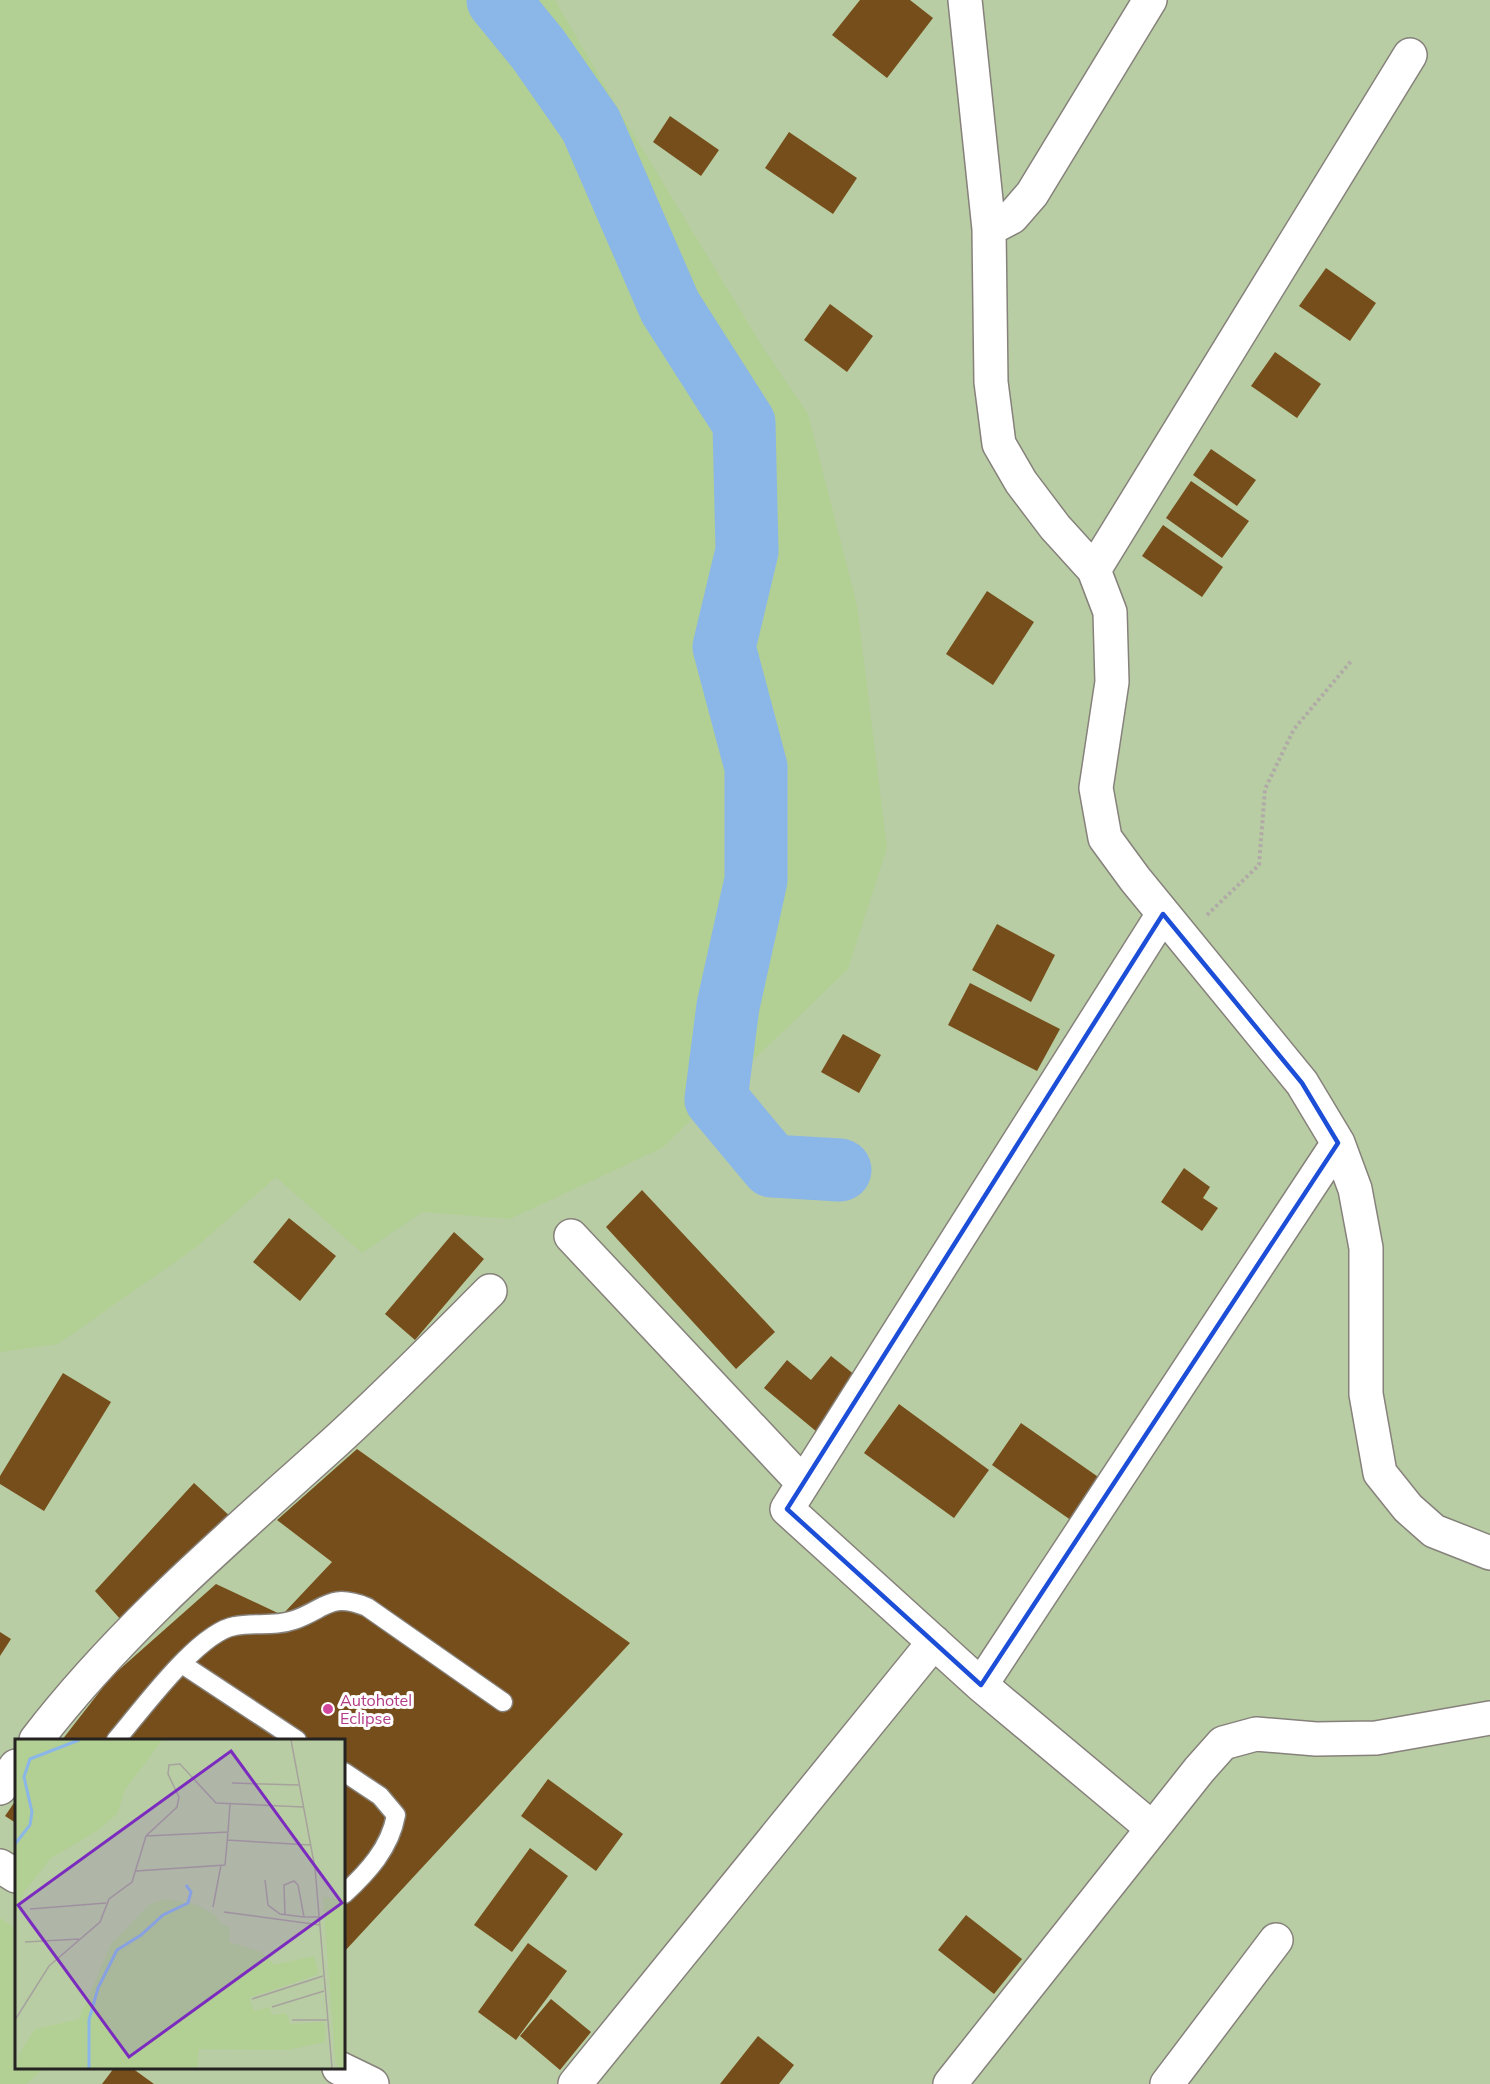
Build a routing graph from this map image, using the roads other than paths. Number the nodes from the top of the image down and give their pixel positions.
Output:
1 (965, 0) edge
2 (1150, 0) edge
3 (1410, 55) dead end
4 (989, 229) junction
5 (1094, 570) junction
6 (1173, 926) junction
7 (1338, 1143) junction
8 (571, 1236) dead end
9 (490, 1291) dead end
10 (803, 1483) junction
11 (1490, 1553) edge
12 (933, 1642) junction
13 (182, 1664) junction
14 (981, 1685) junction
15 (503, 1702) dead end
16 (1490, 1718) edge
17 (37, 1739) edge
18 (117, 1739) edge
19 (295, 1739) edge
20 (15, 1767) edge
21 (345, 1773) edge
22 (0, 1788) edge
23 (1152, 1828) junction
24 (345, 1893) edge
25 (1276, 1940) dead end
26 (343, 2069) edge
27 (372, 2084) edge
28 (575, 2084) edge
29 (950, 2084) edge
30 (1167, 2084) edge

1 - 4 street
2 - 4 street
3 - 5 street
4 - 5 street
5 - 6 street
6 - 7 street
6 - 10 street
7 - 11 street
7 - 14 street
8 - 10 street
9 - 17 street
10 - 12 street
12 - 14 street
12 - 28 street
13 - 15 lane
13 - 18 lane
13 - 19 lane
14 - 23 street
16 - 23 street
20 - 22 street
21 - 24 lane
23 - 29 street
25 - 30 street
26 - 27 street

